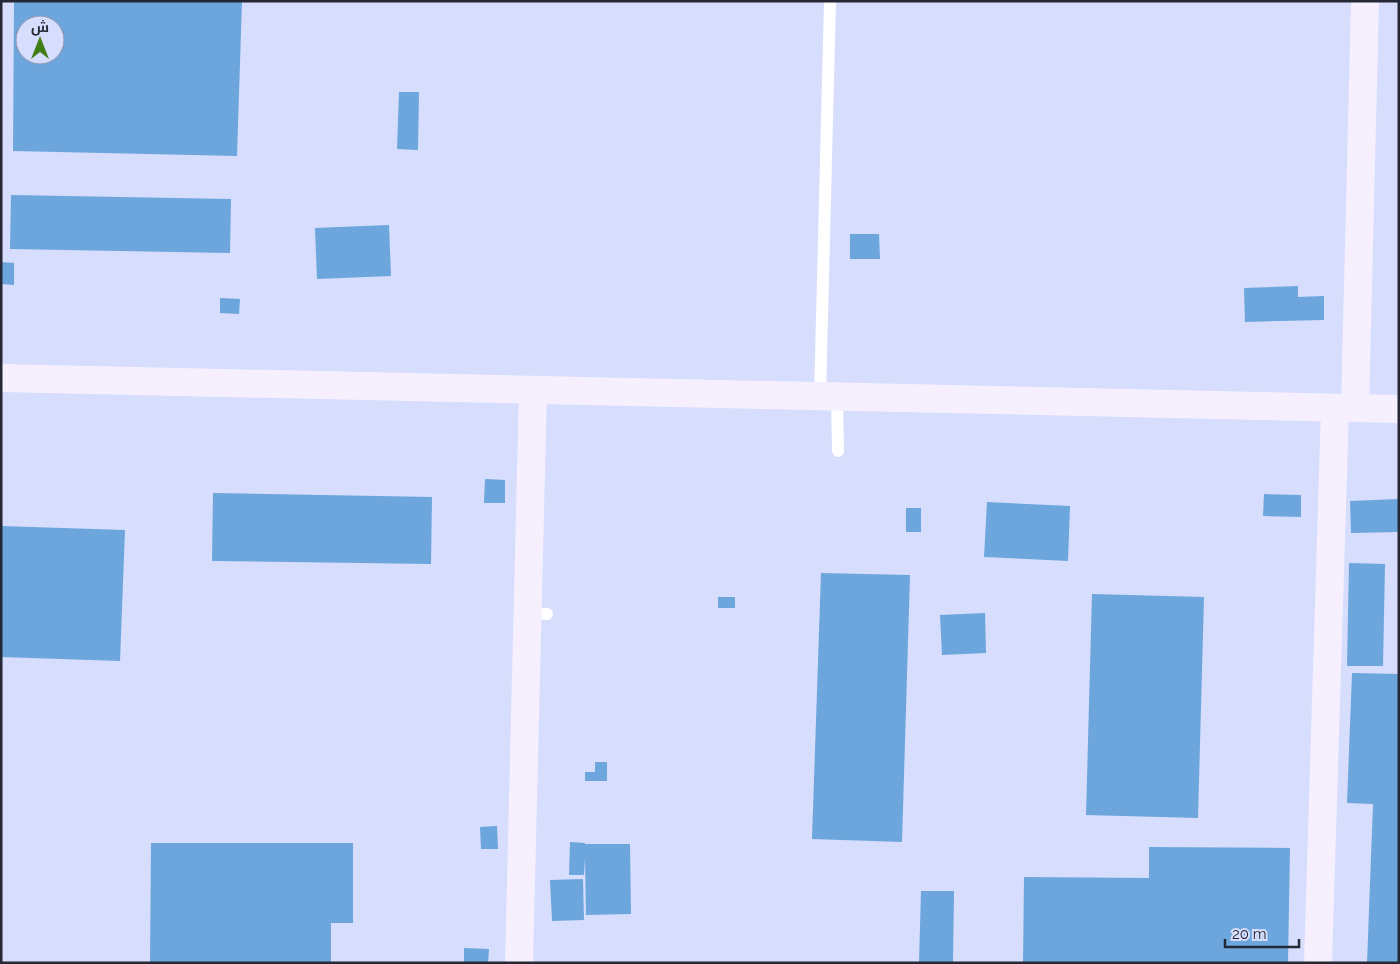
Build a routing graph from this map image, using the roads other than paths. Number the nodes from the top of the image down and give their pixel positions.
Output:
1 (830, 1) edge
2 (1365, 1) edge
3 (1, 378) edge
4 (533, 390) junction
5 (829, 397) junction
6 (1345, 408) junction
7 (1399, 409) edge
8 (838, 451) dead end
9 (519, 963) edge
10 (1318, 963) edge

1 - 5 lane
2 - 6 street
3 - 4 street
4 - 5 street
4 - 9 street
5 - 6 street
5 - 8 lane
6 - 7 street
6 - 10 street

